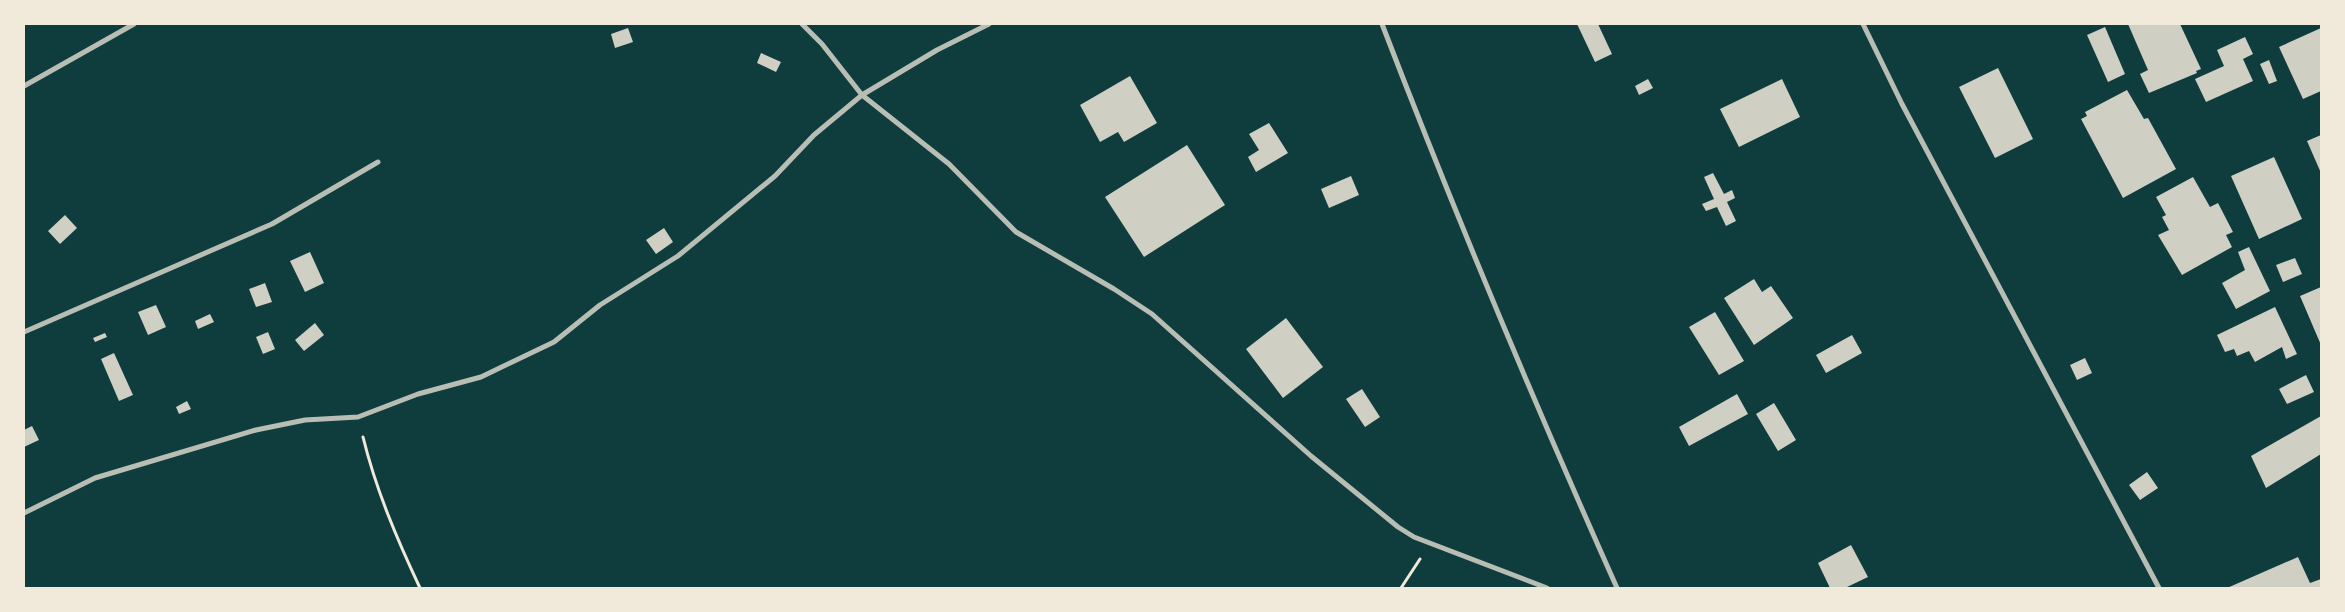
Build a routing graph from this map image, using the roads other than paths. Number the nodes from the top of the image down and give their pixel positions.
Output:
1 (134, 24) edge
2 (802, 24) edge
3 (973, 24) edge
4 (989, 24) edge
5 (1382, 24) edge
6 (1863, 24) edge
7 (976, 30) junction
8 (24, 86) edge
9 (862, 95) junction
10 (378, 162) dead end
11 (24, 332) edge
12 (24, 513) edge
13 (1547, 588) edge
14 (1617, 588) edge
15 (2159, 588) edge

1 - 8 street
2 - 9 street
3 - 7 street
4 - 7 street
5 - 14 street
6 - 15 street
7 - 9 street
9 - 12 street
9 - 13 street
10 - 11 street

